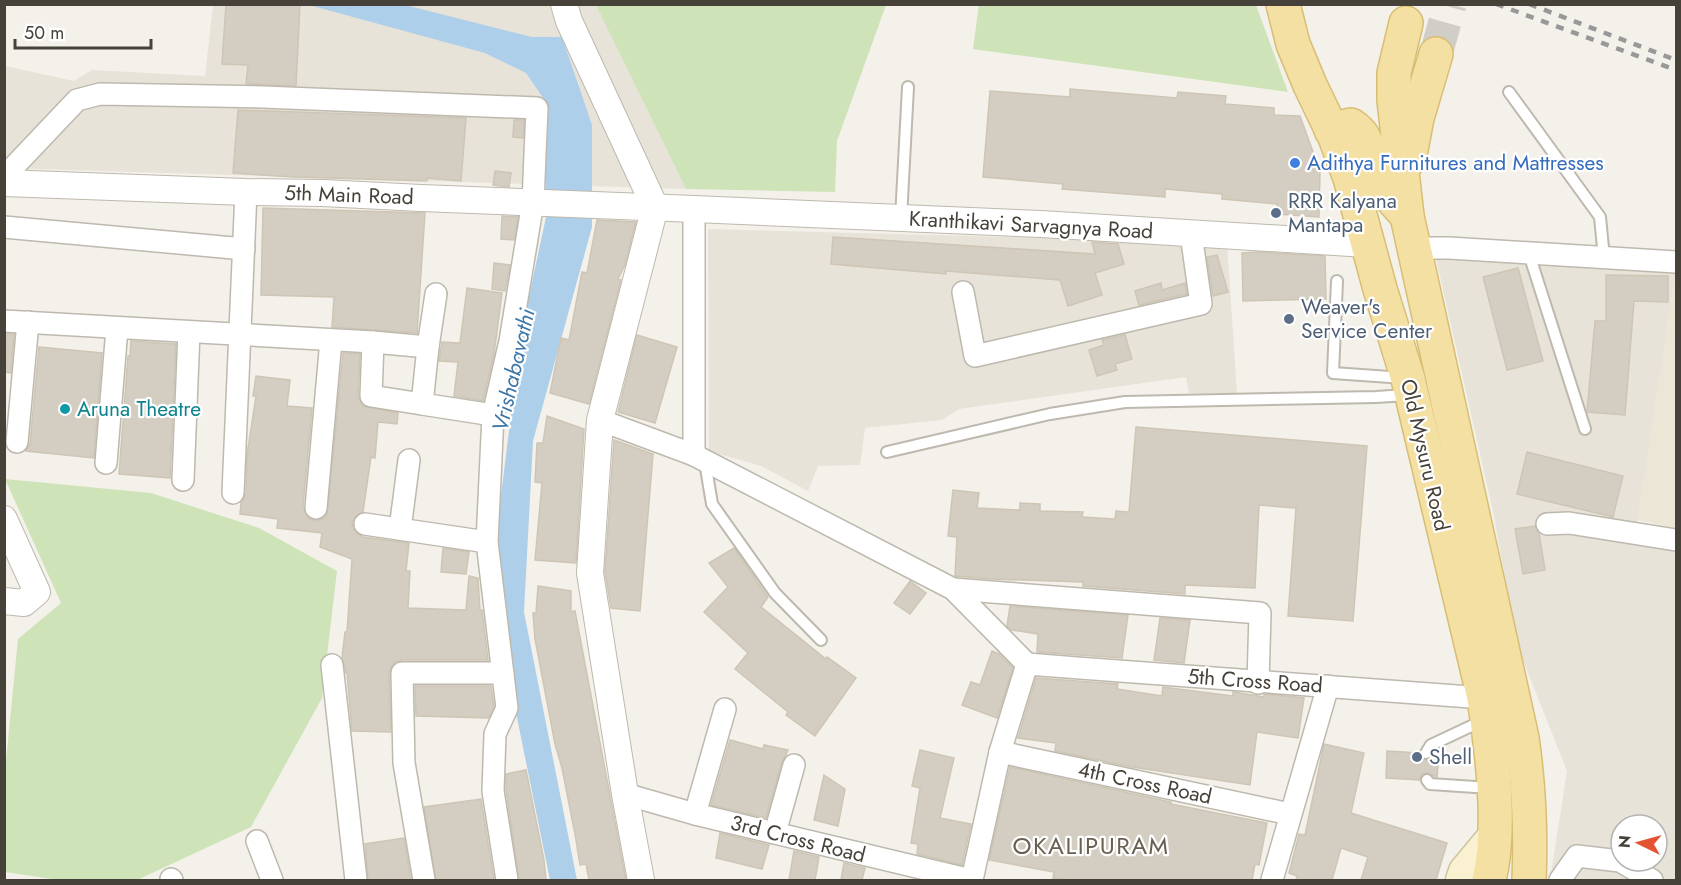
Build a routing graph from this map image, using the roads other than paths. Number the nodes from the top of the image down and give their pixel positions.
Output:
1 (564, 4) edge
2 (1282, 4) edge
3 (1307, 4) edge
4 (1406, 23) dead end
5 (1436, 54) tunnel mouth
6 (1310, 85) junction
7 (908, 87) dead end
8 (1509, 92) dead end
9 (1331, 130) junction
10 (4, 177) edge
11 (4, 183) edge
12 (246, 192) junction
13 (533, 202) junction
14 (655, 207) junction
15 (694, 208) junction
16 (1407, 216) junction
17 (901, 218) junction
18 (4, 227) edge
19 (1191, 234) junction
20 (1367, 244) junction
21 (1414, 248) junction
22 (244, 249) junction
23 (1529, 254) junction
24 (1604, 258) junction
25 (1677, 262) edge
26 (1337, 281) dead end
27 (963, 292) dead end
28 (436, 294) dead end
29 (4, 321) edge
30 (28, 322) junction
31 (117, 328) junction
32 (189, 332) junction
33 (240, 335) junction
34 (331, 340) junction
35 (374, 342) junction
36 (428, 347) junction
37 (1409, 386) junction
38 (422, 404) junction
39 (494, 415) junction
40 (600, 420) junction
41 (1585, 429) dead end
42 (17, 442) dead end
43 (887, 452) dead end
44 (409, 459) dead end
45 (701, 459) junction
46 (106, 463) dead end
47 (183, 480) dead end
48 (233, 494) dead end
49 (316, 508) dead end
50 (4, 519) edge
51 (365, 524) dead end
52 (1547, 524) dead end
53 (400, 529) junction
54 (1677, 540) edge
55 (487, 542) junction
56 (953, 589) junction
57 (4, 601) edge
58 (821, 639) dead end
59 (332, 664) dead end
60 (1027, 664) junction
61 (502, 673) junction
62 (1258, 683) junction
63 (1328, 686) junction
64 (725, 709) dead end
65 (1485, 709) junction
66 (1000, 752) junction
67 (1426, 753) dead end
68 (794, 765) dead end
69 (1427, 780) dead end
70 (1494, 789) junction
71 (625, 794) junction
72 (694, 814) junction
73 (1290, 814) junction
74 (775, 833) junction
75 (1494, 835) junction
76 (257, 841) dead end
77 (1529, 865) edge
78 (895, 872) edge
79 (272, 880) edge
80 (356, 880) edge
81 (424, 880) edge
82 (507, 880) edge
83 (641, 880) edge
84 (971, 880) edge
85 (1272, 880) edge
86 (1461, 880) edge
87 (1489, 880) edge
88 (1522, 880) edge
89 (1560, 880) edge
90 (1652, 880) edge

1 - 14 street
2 - 6 main road, Old Mysuru Road
3 - 6 main road
4 - 16 main road
5 - 16 main road
6 - 9 main road, Old Mysuru Road
7 - 17 lane
8 - 24 lane
9 - 16 main road
9 - 20 main road, Old Mysuru Road
10 - 13 street
11 - 12 street, 5th Main Road
12 - 13 street, 5th Main Road
12 - 22 street
13 - 14 street, 5th Main Road
13 - 39 street
14 - 15 street, 5th Main Road
14 - 40 street
15 - 17 street, Kranthikavi Sarvagnya Road
15 - 45 street
16 - 21 main road, Old Mysuru Road
17 - 19 street, Kranthikavi Sarvagnya Road
18 - 22 street
19 - 20 street, Kranthikavi Sarvagnya Road
19 - 27 street
20 - 37 main road, Old Mysuru Road
21 - 23 street
21 - 77 main road, Old Mysuru Road
22 - 33 street
23 - 24 street
23 - 41 lane
24 - 25 street
26 - 37 lane
28 - 36 street
29 - 30 street
30 - 31 street
30 - 42 street
31 - 32 street
31 - 46 street
32 - 33 street
32 - 47 street
33 - 34 street
33 - 48 street
34 - 35 street
34 - 49 street
35 - 36 street
35 - 38 street
36 - 38 street
37 - 43 lane
37 - 65 main road, Old Mysuru Road
38 - 39 street
39 - 55 street
40 - 45 street
40 - 71 street
44 - 53 street
45 - 56 street
45 - 58 lane
50 - 57 street
51 - 53 street
52 - 54 street
53 - 55 street
55 - 61 street
56 - 60 street
56 - 62 street
59 - 80 street
60 - 62 street, 5th Cross Road
60 - 66 street
61 - 81 street
61 - 82 street
62 - 63 street, 5th Cross Road
63 - 65 street, 5th Cross Road
63 - 73 street
64 - 72 street
65 - 67 lane
65 - 70 main road, Old Mysuru Road
66 - 73 street, 4th Cross Road
66 - 84 street
68 - 74 street
69 - 70 lane
70 - 75 main road, Old Mysuru Road
71 - 72 street, 3rd Cross Road
71 - 83 street
72 - 74 street, 3rd Cross Road
73 - 85 street
74 - 78 street, 3rd Cross Road
75 - 86 main road
75 - 87 main road, Old Mysuru Road
76 - 79 street
77 - 88 main road
78 - 84 street, 3rd Cross Road
89 - 90 street

